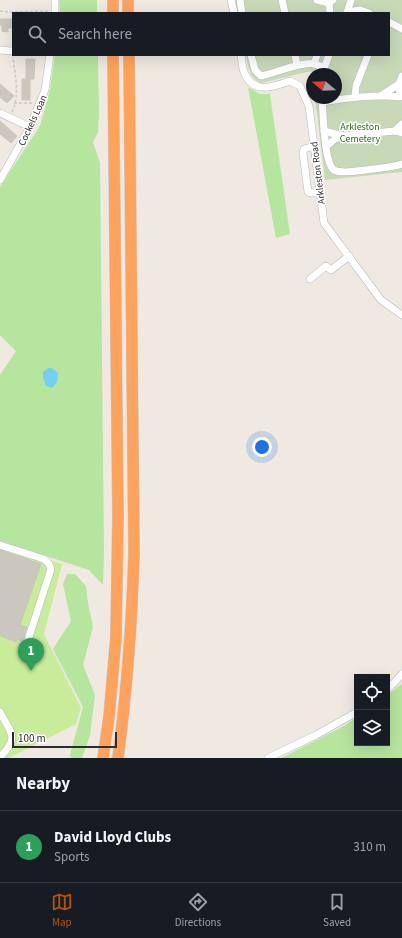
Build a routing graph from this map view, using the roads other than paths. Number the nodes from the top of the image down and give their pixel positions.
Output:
1 (55, 0) edge
2 (113, 0) edge
3 (128, 0) edge
4 (232, 0) edge
5 (240, 0) edge
6 (282, 0) edge
7 (317, 0) edge
8 (352, 0) edge
9 (331, 2) edge
10 (360, 10) junction
11 (55, 12) edge
12 (113, 12) edge
13 (128, 12) edge
14 (234, 12) edge
15 (242, 12) edge
16 (285, 12) edge
17 (330, 12) edge
18 (347, 12) edge
19 (351, 12) edge
20 (366, 12) edge
21 (390, 24) edge
22 (402, 29) edge
23 (0, 50) edge
24 (12, 51) edge
25 (50, 56) edge
26 (114, 56) edge
27 (129, 56) edge
28 (241, 56) edge
29 (251, 56) edge
30 (295, 56) edge
31 (317, 56) edge
32 (330, 56) edge
33 (368, 56) edge
34 (314, 64) junction
35 (297, 66) junction
36 (319, 68) edge
37 (324, 68) edge
38 (402, 76) edge
39 (399, 84) junction
40 (382, 95) junction
41 (355, 97) junction
42 (342, 98) edge
43 (401, 98) edge
44 (322, 104) edge
45 (0, 113) edge
46 (402, 124) edge
47 (30, 127) junction
48 (324, 131) junction
49 (398, 132) edge
50 (343, 136) junction
51 (314, 146) junction
52 (326, 147) junction
53 (402, 164) edge
54 (0, 180) edge
55 (320, 192) junction
56 (349, 256) junction
57 (310, 279) dead end
58 (402, 315) edge
59 (0, 546) edge
60 (25, 649) dead end
61 (402, 674) edge
62 (390, 687) edge
63 (0, 712) edge
64 (354, 714) edge
65 (0, 757) edge
66 (103, 758) edge
67 (118, 758) edge
68 (268, 758) edge

1 - 11 street
2 - 12 highway
3 - 13 highway
4 - 14 street
5 - 15 street
6 - 16 street
7 - 9 street
8 - 10 street
8 - 18 street
9 - 17 street
10 - 19 street
10 - 20 street
21 - 22 street
23 - 24 street
25 - 47 street, Cockels Loan
26 - 66 highway
27 - 67 highway
28 - 51 street, Arkleston Road
29 - 35 street
30 - 35 street
31 - 34 street
32 - 37 street
33 - 41 street
34 - 35 street
34 - 36 street
38 - 39 street
39 - 40 street
39 - 43 street
40 - 41 street
40 - 43 street
41 - 42 street
44 - 48 street
45 - 47 street
46 - 49 street
47 - 54 street, Cockels Loan
48 - 50 street
48 - 52 street
49 - 50 street
50 - 52 street
51 - 55 street, Arkleston Road
51 - 55 street
52 - 53 street
55 - 56 street, Arkleston Road
56 - 57 street
56 - 58 street, Arkleston Road
59 - 60 street
61 - 62 street
63 - 65 street
64 - 68 street

